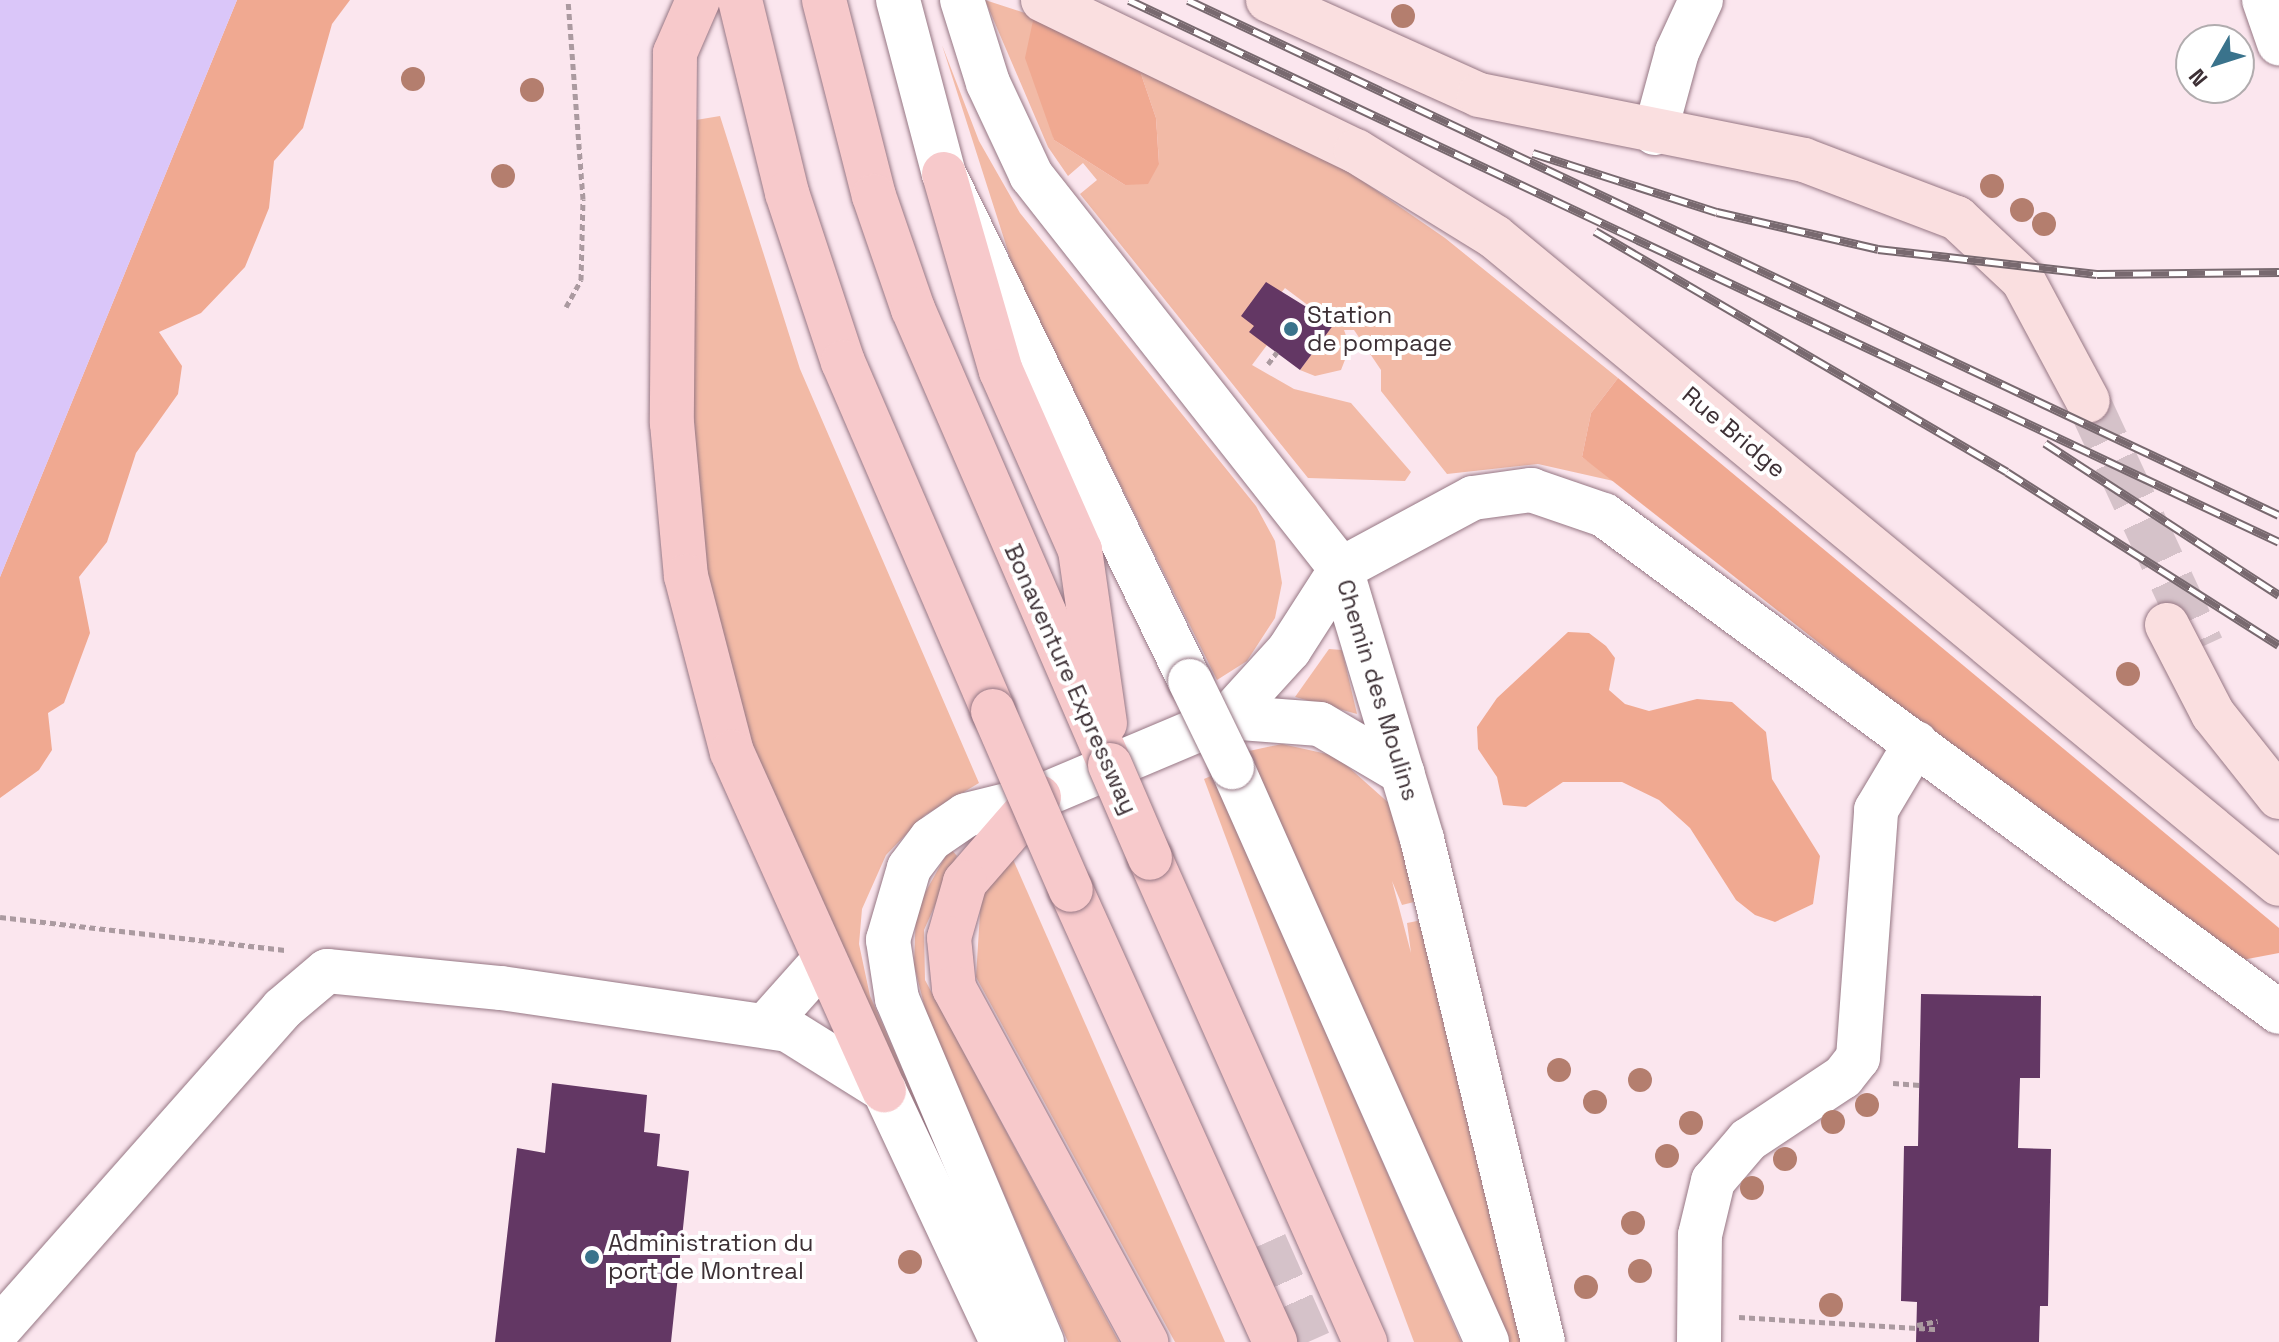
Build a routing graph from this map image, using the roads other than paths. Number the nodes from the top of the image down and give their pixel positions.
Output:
1 (698, 0) edge
2 (740, 0) edge
3 (824, 0) edge
4 (898, 0) edge
5 (962, 0) edge
6 (1043, 0) edge
7 (1268, 0) edge
8 (1701, 0) edge
9 (2264, 0) edge
10 (2279, 43) edge
11 (1655, 133) junction
12 (944, 174) junction
13 (2073, 394) tunnel mouth
14 (1341, 569) junction
15 (1085, 671) junction
16 (1228, 717) junction
17 (1916, 743) junction
18 (2279, 764) edge
19 (1403, 773) junction
20 (1039, 797) junction
21 (2279, 797) edge
22 (2279, 884) edge
23 (824, 960) junction
24 (2279, 1012) edge
25 (767, 1024) junction
26 (884, 1090) junction
27 (1137, 1325) edge
28 (0, 1328) edge
29 (1002, 1342) edge
30 (1042, 1342) edge
31 (1275, 1342) edge
32 (1365, 1342) edge
33 (1487, 1342) edge
34 (1543, 1342) edge
35 (1699, 1342) edge

1 - 23 highway
2 - 31 highway, bridge
3 - 15 highway, Bonaventure Expressway
4 - 12 street
5 - 14 street, Chemin des Moulins
6 - 22 main road, Rue Bridge
7 - 11 main road
8 - 11 street
9 - 10 street
11 - 13 main road
12 - 15 highway
12 - 33 street, bridge
14 - 16 street
14 - 17 street
14 - 19 street, Chemin des Moulins
15 - 32 highway, Bonaventure Expressway, bridge
16 - 19 street
16 - 20 street
17 - 24 street
17 - 35 street
18 - 21 main road
19 - 34 street, Chemin des Moulins
20 - 27 highway
20 - 30 street
23 - 25 street
23 - 26 highway
25 - 26 street
25 - 28 street
26 - 29 street

